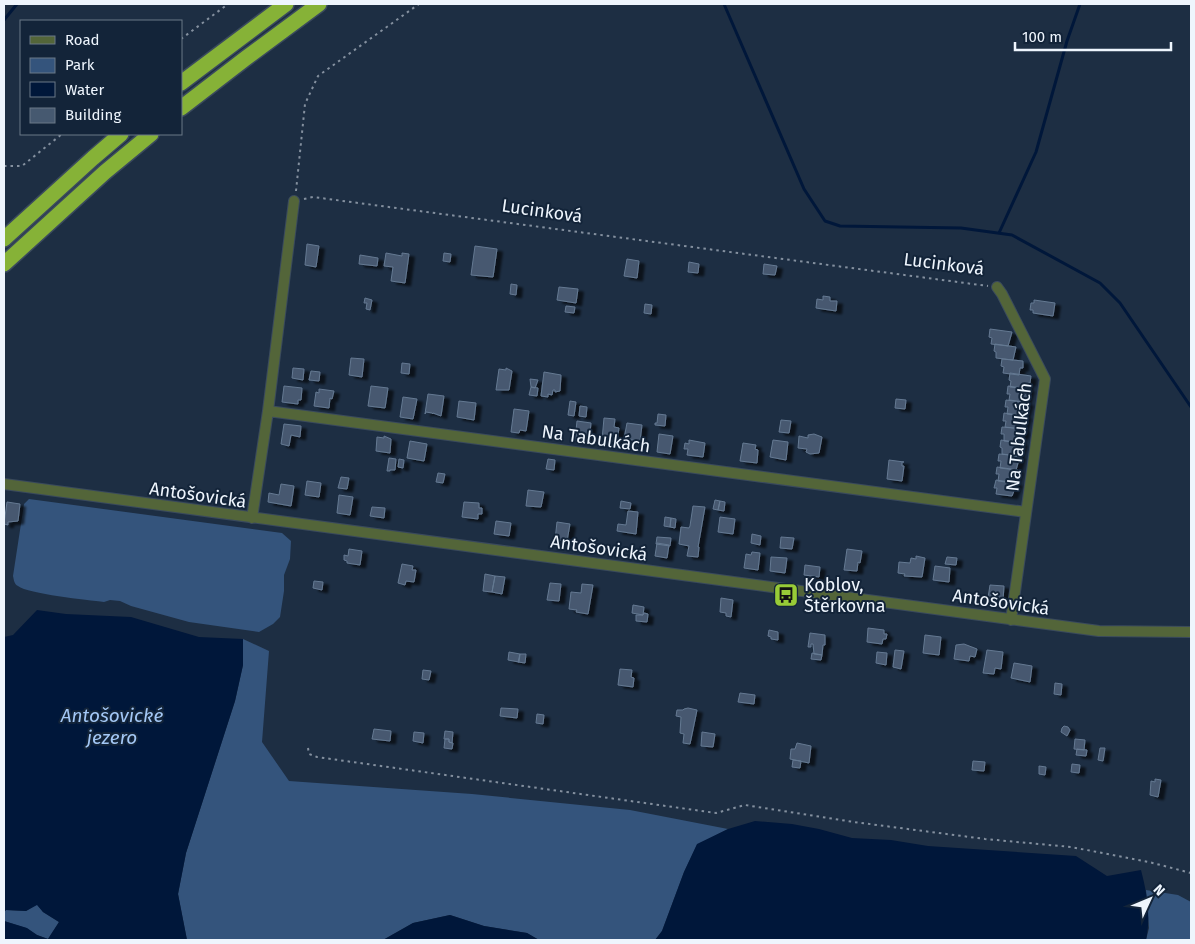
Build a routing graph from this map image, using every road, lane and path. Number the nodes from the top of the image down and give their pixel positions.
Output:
1 (228, 4) edge
2 (286, 4) edge
3 (319, 4) edge
4 (419, 4) edge
5 (182, 38) edge
6 (182, 83) edge
7 (182, 107) edge
8 (61, 135) edge
9 (120, 135) edge
10 (150, 135) edge
11 (4, 166) edge
12 (294, 201) junction
13 (4, 239) edge
14 (4, 264) edge
15 (997, 287) joint
16 (268, 411) junction
17 (4, 484) edge
18 (1026, 512) junction
19 (252, 518) junction
20 (1011, 620) junction
21 (1191, 632) edge
22 (308, 748) dead end
23 (1191, 873) edge

1 - 5 path
2 - 6 highway
3 - 7 highway
4 - 12 path
8 - 11 path
9 - 13 highway
10 - 14 highway
12 - 15 path, Lucinková
12 - 16 street
15 - 18 street, Na Tabulkách
16 - 18 street, Na Tabulkách
16 - 19 street
17 - 19 street, Antošovická
18 - 20 street, Na Tabulkách
19 - 20 street, Antošovická
20 - 21 street, Antošovická
22 - 23 path

